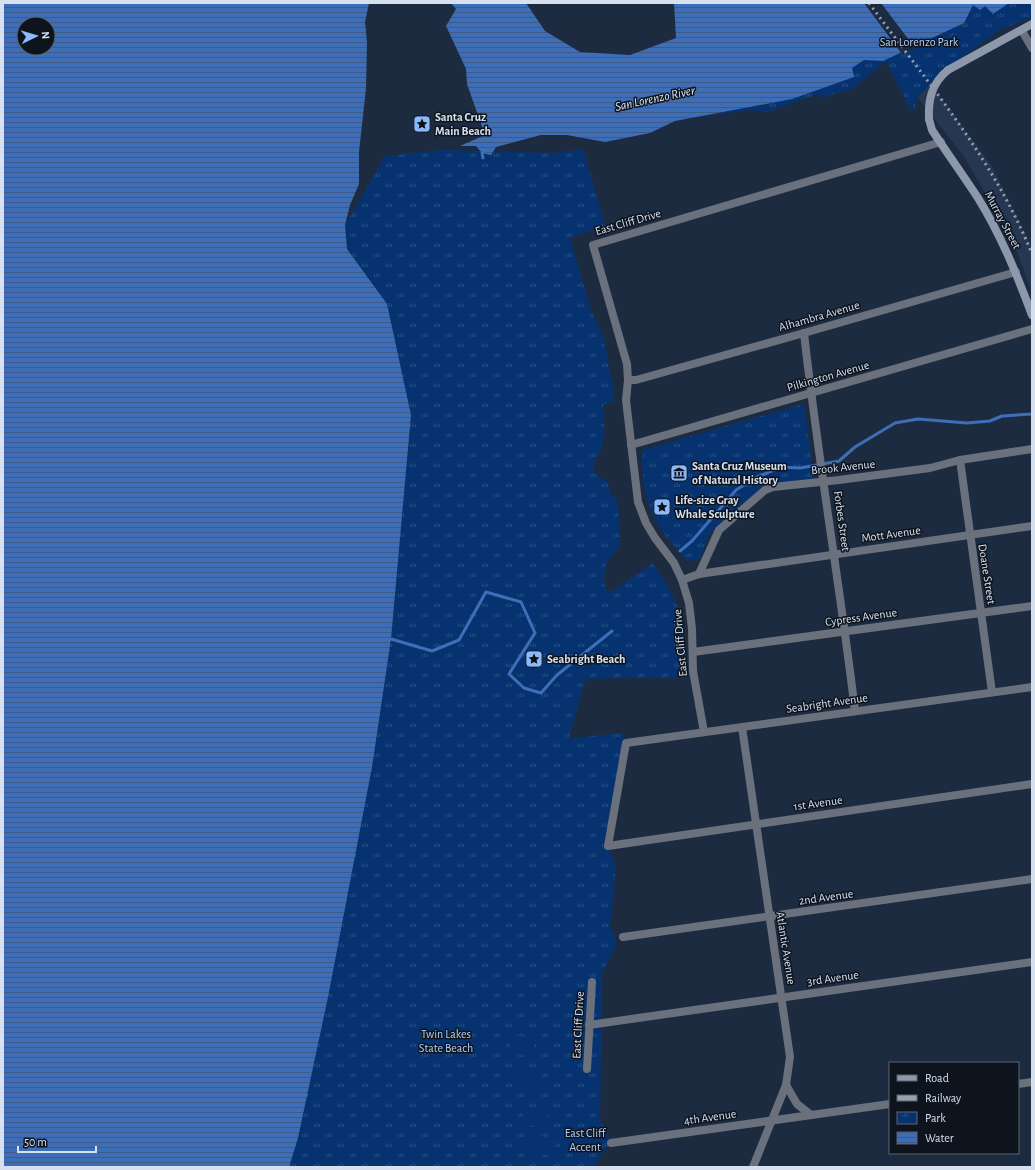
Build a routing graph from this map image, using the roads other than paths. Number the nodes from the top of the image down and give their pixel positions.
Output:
1 (1032, 24) edge
2 (1022, 31) junction
3 (1032, 48) edge
4 (940, 142) junction
5 (1016, 272) junction
6 (1032, 315) edge
7 (1032, 328) edge
8 (804, 333) junction
9 (628, 380) junction
10 (811, 393) junction
11 (631, 446) junction
12 (1032, 449) edge
13 (960, 460) junction
14 (824, 481) junction
15 (1032, 526) edge
16 (969, 535) junction
17 (835, 554) junction
18 (698, 574) junction
19 (682, 580) junction
20 (1032, 606) edge
21 (981, 613) junction
22 (845, 631) junction
23 (693, 652) junction
24 (1032, 687) edge
25 (992, 692) junction
26 (855, 711) junction
27 (742, 727) junction
28 (704, 732) junction
29 (1032, 784) edge
30 (757, 824) junction
31 (608, 846) joint
32 (1032, 878) edge
33 (769, 917) junction
34 (623, 937) dead end
35 (1032, 962) edge
36 (592, 982) dead end
37 (781, 998) junction
38 (589, 1025) junction
39 (587, 1069) dead end
40 (1032, 1082) edge
41 (1019, 1084) edge
42 (786, 1085) junction
43 (889, 1104) edge
44 (811, 1115) junction
45 (771, 1121) junction
46 (611, 1143) dead end
47 (754, 1167) edge

1 - 2 main road
2 - 3 street
2 - 4 main road, bridge
4 - 5 main road, Murray Street
4 - 9 street, East Cliff Drive
5 - 6 main road, Murray Street
5 - 8 street, Alhambra Avenue
7 - 10 street, Pilkington Avenue
8 - 9 street, Alhambra Avenue
8 - 10 street, Forbes Street
9 - 11 street, East Cliff Drive
10 - 11 street, Pilkington Avenue
10 - 14 street, Forbes Street
11 - 19 street, East Cliff Drive
12 - 13 street, Brook Avenue
13 - 14 street, Brook Avenue
13 - 16 street, Doane Street
14 - 17 street, Forbes Street
14 - 18 street, Brook Avenue
15 - 16 street, Mott Avenue
16 - 17 street, Mott Avenue
16 - 21 street, Doane Street
17 - 18 street, Mott Avenue
17 - 22 street, Forbes Street
18 - 19 street, Mott Avenue
19 - 23 street, East Cliff Drive
20 - 21 street, Cypress Avenue
21 - 22 street, Cypress Avenue
21 - 25 street, Doane Street
22 - 23 street, Cypress Avenue
22 - 26 street, Forbes Street
23 - 28 street, East Cliff Drive
24 - 25 street, Seabright Avenue
25 - 26 street, Seabright Avenue
26 - 27 street, Seabright Avenue
27 - 28 street, Seabright Avenue
27 - 30 street, Atlantic Avenue
28 - 31 street, Seabright Avenue
29 - 30 street, 1st Avenue
30 - 31 street, 1st Avenue
30 - 33 street, Atlantic Avenue
32 - 33 street, 2nd Avenue
33 - 34 street, 2nd Avenue
33 - 37 street, Atlantic Avenue
35 - 37 street, 3rd Avenue
36 - 38 street, East Cliff Drive
37 - 38 street, 3rd Avenue
37 - 42 street, Atlantic Avenue
38 - 39 street, East Cliff Drive
40 - 41 street
42 - 44 street
42 - 45 street, Atlantic Avenue
43 - 44 street, 4th Avenue
44 - 45 street, 4th Avenue
45 - 46 street, 4th Avenue
45 - 47 street, Atlantic Avenue

